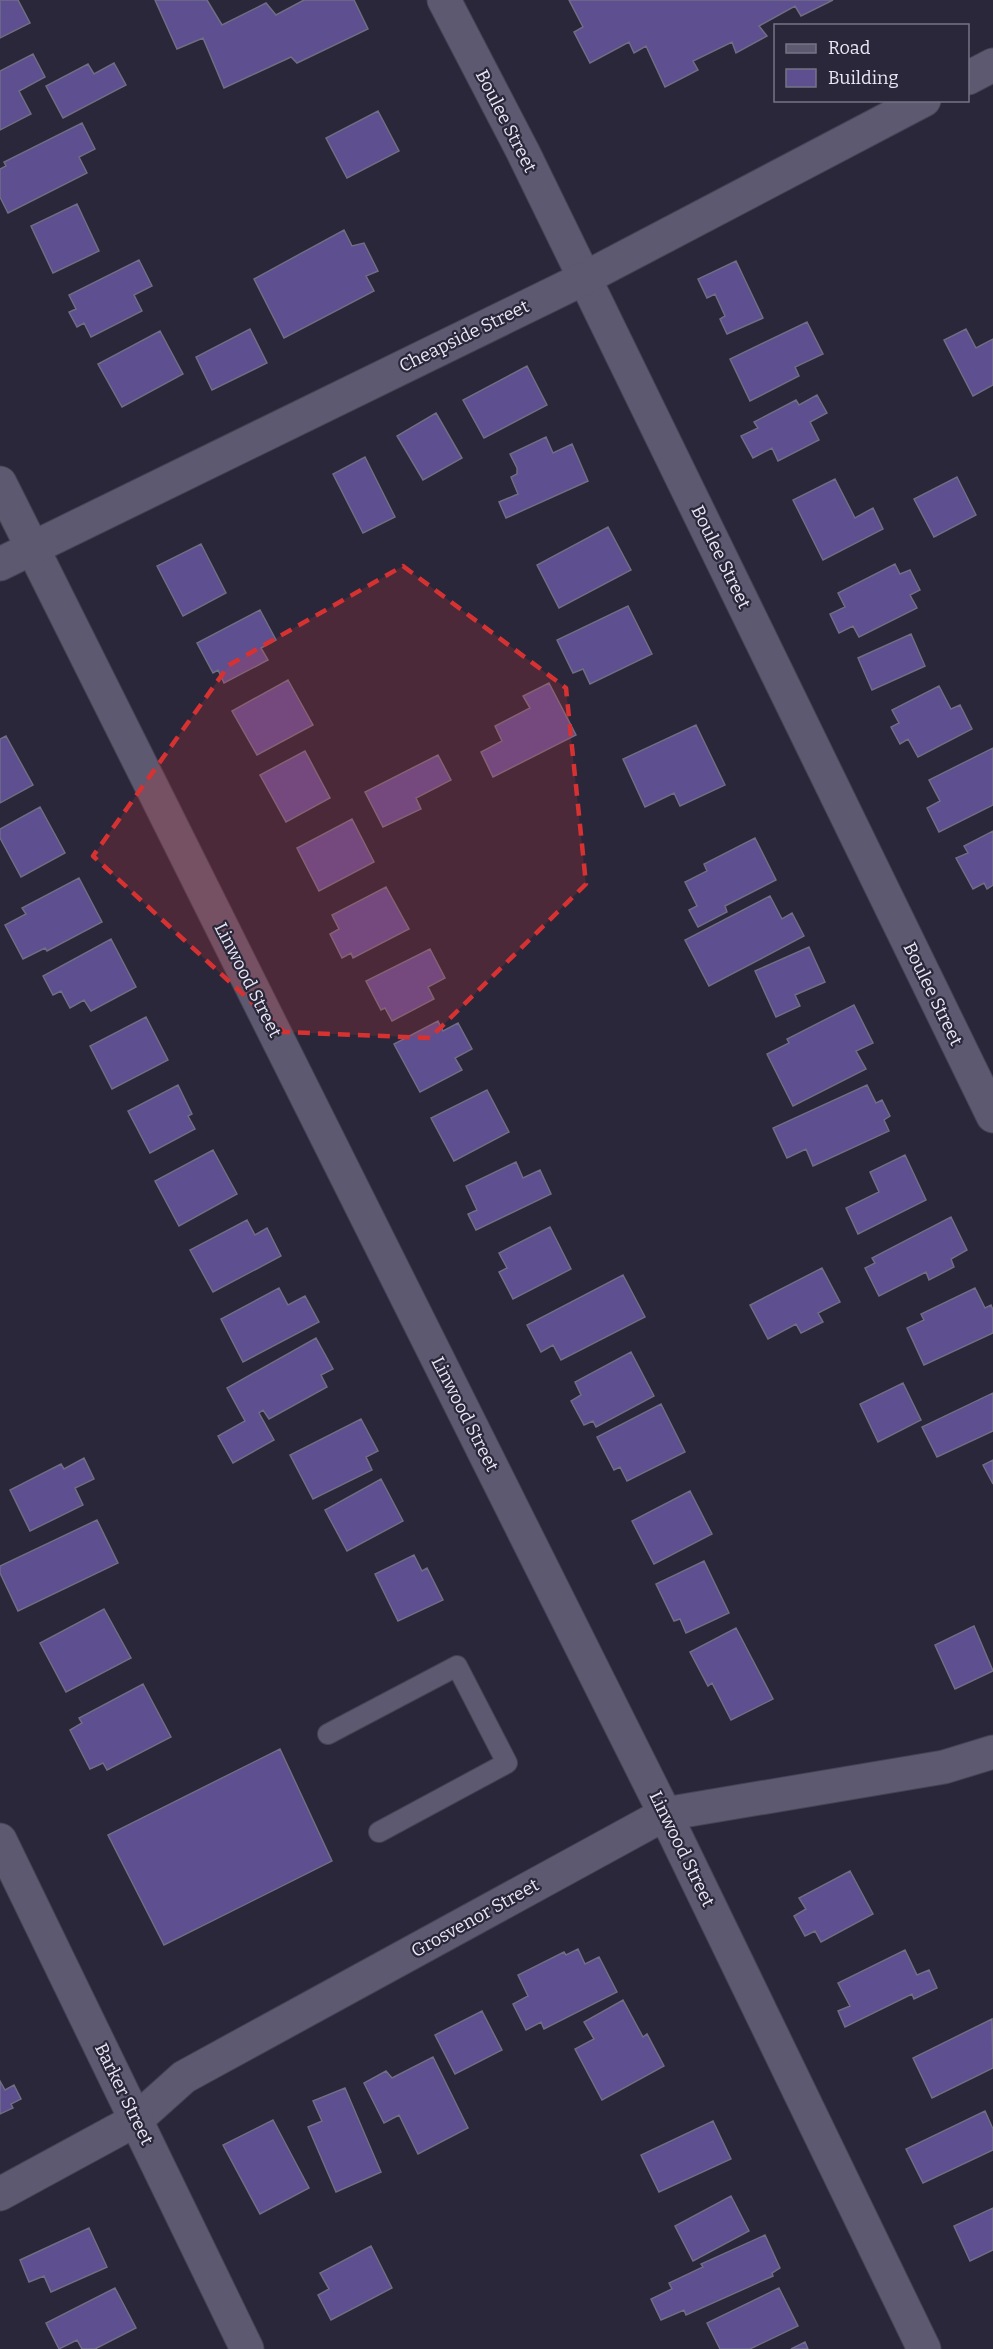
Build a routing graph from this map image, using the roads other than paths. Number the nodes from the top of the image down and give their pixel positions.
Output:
1 (444, 0) edge
2 (993, 65) edge
3 (969, 77) edge
4 (920, 102) edge
5 (585, 278) junction
6 (0, 483) edge
7 (32, 548) junction
8 (0, 564) edge
9 (993, 1116) edge
10 (328, 1734) dead end
11 (993, 1752) edge
12 (665, 1814) junction
13 (379, 1832) dead end
14 (0, 1840) edge
15 (136, 2120) junction
16 (0, 2194) edge
17 (247, 2349) edge
18 (924, 2349) edge

1 - 5 street, Boulee Street
2 - 3 street
4 - 5 street, Cheapside Street
5 - 7 street, Cheapside Street
5 - 9 street, Boulee Street
6 - 7 street, Linwood Street
7 - 8 street, Cheapside Street
7 - 12 street, Linwood Street
10 - 13 lane
11 - 12 street, Grosvenor Street
12 - 15 street, Grosvenor Street
12 - 18 street, Linwood Street
14 - 15 street, Barker Street
15 - 16 street, Grosvenor Street
15 - 17 street, Barker Street

